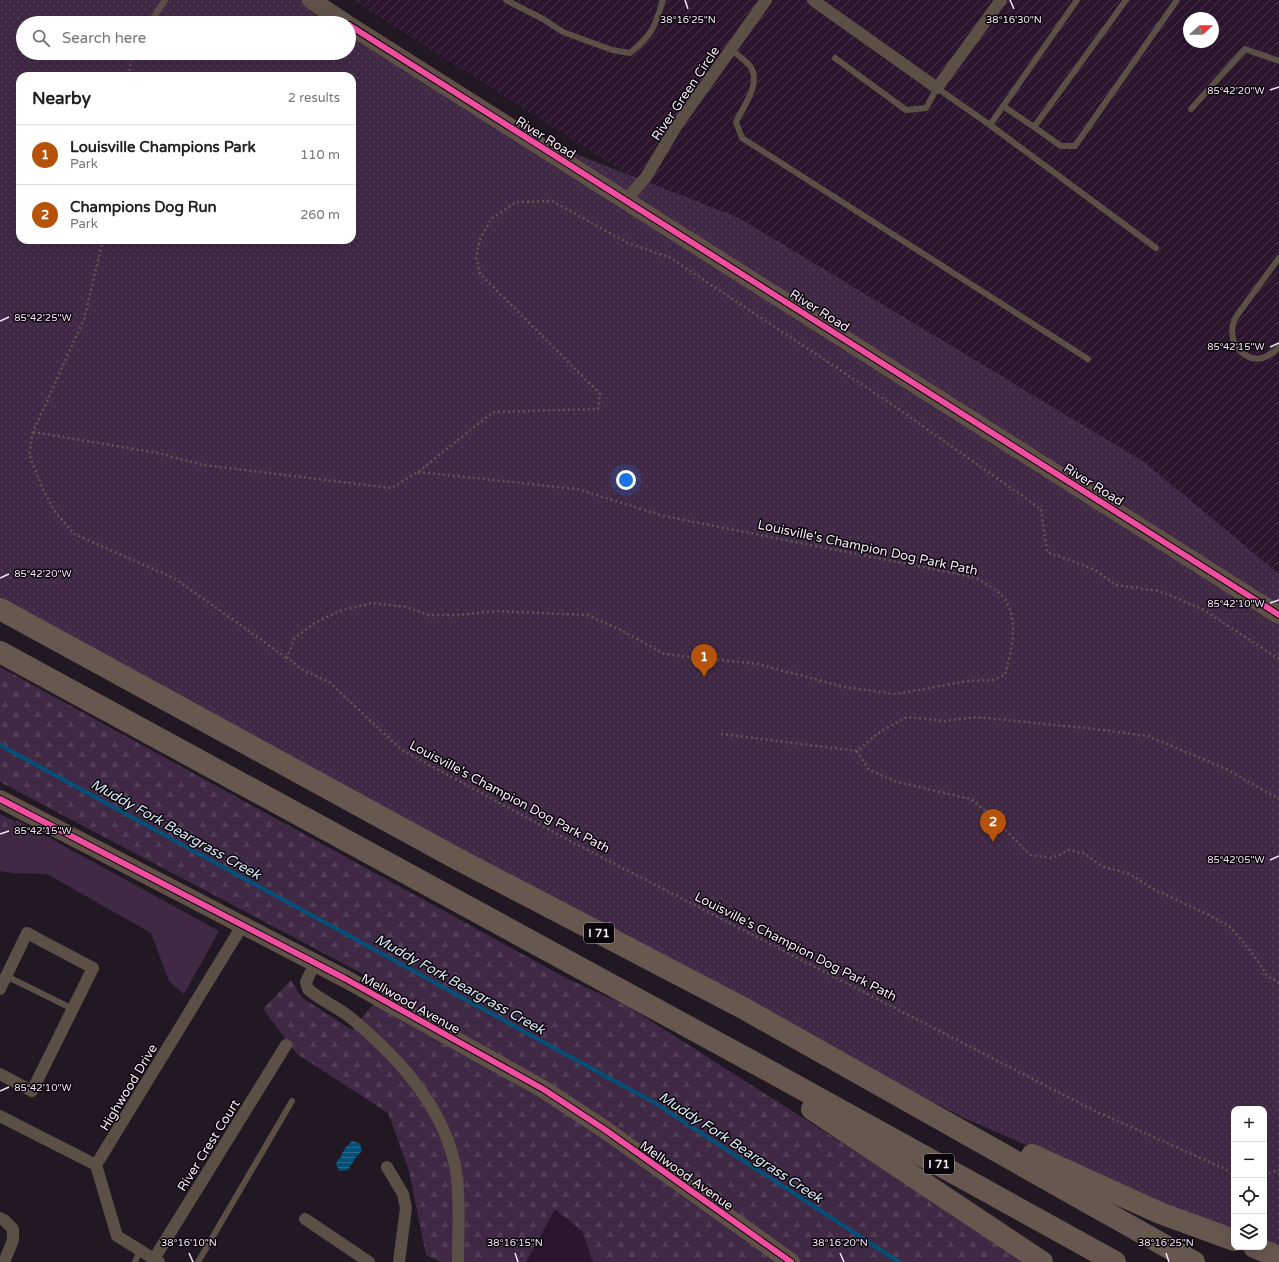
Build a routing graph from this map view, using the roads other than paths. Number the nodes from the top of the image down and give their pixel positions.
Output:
1 (165, 0) edge
2 (311, 0) edge
3 (506, 0) edge
4 (663, 0) edge
5 (766, 0) edge
6 (813, 0) edge
7 (1001, 0) edge
8 (1077, 0) edge
9 (1126, 0) edge
10 (1177, 0) edge
11 (826, 4) edge
12 (155, 16) edge
13 (335, 16) edge
14 (356, 29) edge
15 (731, 49) junction
16 (835, 58) dead end
17 (1279, 61) edge
18 (937, 88) junction
19 (1003, 106) junction
20 (1191, 109) dead end
21 (990, 125) junction
22 (1034, 127) junction
23 (626, 200) junction
24 (1156, 248) dead end
25 (1279, 258) edge
26 (1279, 347) edge
27 (1088, 359) dead end
28 (0, 609) edge
29 (1279, 614) edge
30 (0, 652) edge
31 (0, 799) edge
32 (242, 926) junction
33 (315, 964) junction
34 (6, 976) junction
35 (0, 989) edge
36 (743, 1008) junction
37 (73, 1009) junction
38 (286, 1045) dead end
39 (762, 1067) junction
40 (0, 1074) edge
41 (292, 1101) dead end
42 (1, 1121) edge
43 (96, 1165) junction
44 (387, 1167) dead end
45 (0, 1218) edge
46 (305, 1219) dead end
47 (1231, 1239) edge
48 (140, 1250) junction
49 (1262, 1250) edge
50 (1279, 1257) edge
51 (156, 1260) edge
52 (4, 1262) edge
53 (134, 1262) edge
54 (198, 1262) edge
55 (369, 1262) edge
56 (399, 1262) edge
57 (458, 1262) edge
58 (790, 1262) edge
59 (1042, 1262) edge
60 (1115, 1262) edge
61 (1194, 1262) edge

1 - 12 lane
2 - 13 street
3 - 4 lane
5 - 15 street, River Green Circle
6 - 11 street
7 - 18 street
8 - 19 lane
9 - 22 lane
10 - 22 lane
11 - 18 street
14 - 23 street, River Road
15 - 23 street, River Green Circle
15 - 27 lane
16 - 18 lane
17 - 20 lane
18 - 21 lane
19 - 21 lane
19 - 22 lane
21 - 24 lane
23 - 29 street, River Road
25 - 26 lane
28 - 36 highway, I 71
30 - 39 highway, I 71
31 - 32 street, Mellwood Avenue
32 - 33 street, Mellwood Avenue
32 - 43 street, Highwood Drive
33 - 57 street
33 - 58 street, Mellwood Avenue
34 - 35 street
34 - 37 lane
34 - 37 street
36 - 47 highway
36 - 61 highway, I 71
37 - 40 street
38 - 51 street, River Crest Court
39 - 59 highway
39 - 60 highway, I 71
41 - 54 lane
42 - 43 street
43 - 48 street
44 - 56 street
45 - 52 street
46 - 55 street
48 - 51 street
48 - 53 lane
49 - 50 highway

